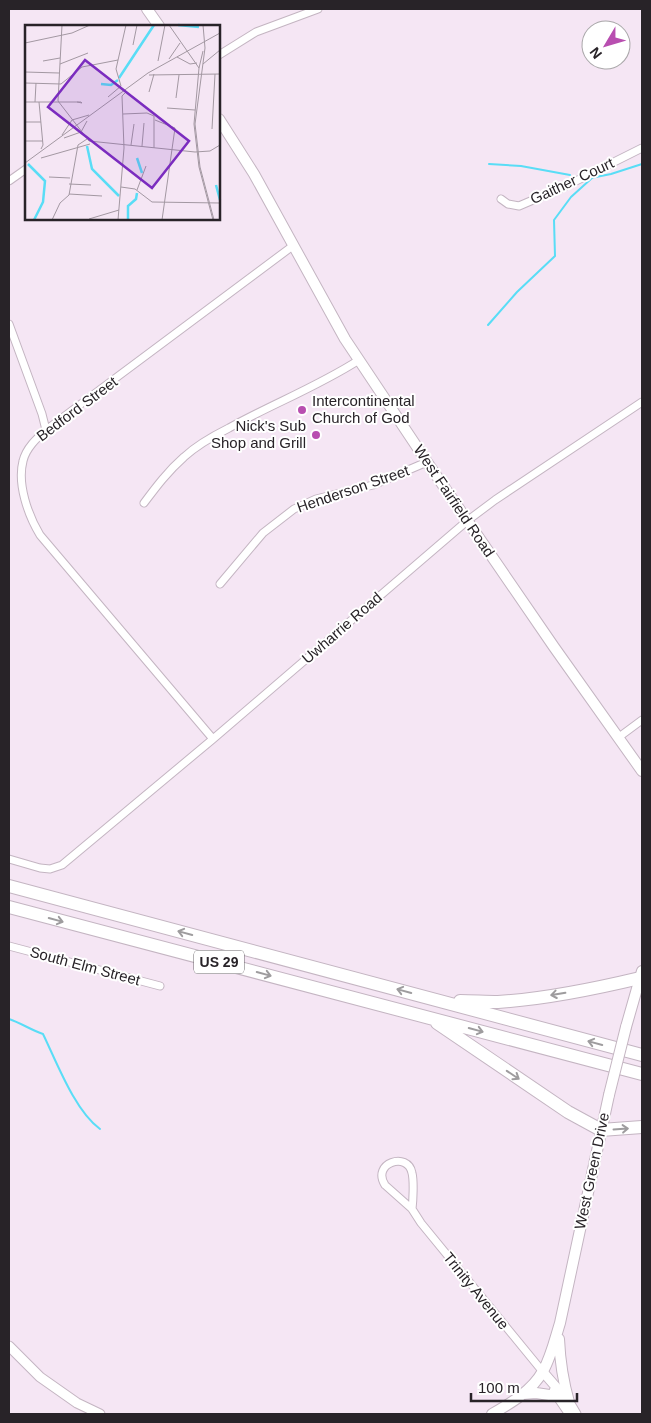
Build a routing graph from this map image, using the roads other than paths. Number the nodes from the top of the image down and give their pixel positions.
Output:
1 (147, 9) edge
2 (318, 9) edge
3 (157, 25) edge
4 (220, 54) edge
5 (220, 120) edge
6 (642, 148) edge
7 (25, 170) edge
8 (9, 181) edge
9 (501, 199) dead end
10 (294, 246) junction
11 (9, 324) edge
12 (359, 360) junction
13 (642, 402) edge
14 (46, 430) junction
15 (427, 462) junction
16 (144, 504) dead end
17 (467, 521) junction
18 (220, 584) dead end
19 (642, 720) edge
20 (619, 737) junction
21 (213, 739) junction
22 (642, 771) edge
23 (9, 859) edge
24 (9, 886) edge
25 (9, 907) edge
26 (9, 946) edge
27 (642, 976) edge
28 (160, 986) dead end
29 (438, 1000) junction
30 (429, 1018) junction
31 (642, 1055) edge
32 (642, 1074) edge
33 (642, 1127) edge
34 (601, 1130) junction
35 (412, 1209) junction
36 (558, 1329) junction
37 (9, 1346) edge
38 (543, 1372) junction
39 (523, 1394) junction
40 (556, 1396) junction
41 (569, 1402) junction
42 (495, 1413) edge
43 (100, 1414) edge
44 (574, 1414) edge

1 - 3 main road
2 - 4 street
5 - 10 main road, West Fairfield Road
6 - 9 street, Gaither Court
7 - 8 street
10 - 12 main road, West Fairfield Road
10 - 14 street, Bedford Street
11 - 14 street
12 - 15 main road, West Fairfield Road
12 - 16 street
13 - 17 street, Uwharrie Road
14 - 21 street, Bedford Street
15 - 17 main road, West Fairfield Road
15 - 18 street, Henderson Street
17 - 20 main road, West Fairfield Road
17 - 21 street, Uwharrie Road
19 - 20 street
20 - 22 main road, West Fairfield Road
21 - 23 street, Uwharrie Road
29 -> 24 highway, US 29
25 -> 30 highway, US 29
26 - 28 street, South Elm Street
27 -> 29 highway
27 - 34 main road, West Green Drive, bridge
31 -> 29 highway, US 29
30 -> 32 highway, US 29
30 -> 34 highway
34 -> 33 highway
34 - 36 main road, West Green Drive
35 - 35 street, Trinity Avenue
35 - 38 street, Trinity Avenue
36 - 38 main road, West Green Drive
36 - 41 main road
37 - 43 street
38 - 39 main road, West Green Drive
38 - 40 street, Trinity Avenue
38 - 41 street, Trinity Avenue
38 - 42 main road, West Green Drive
39 - 40 main road
39 - 42 main road, West Green Drive
40 - 44 street, Trinity Avenue
41 - 44 street, Trinity Avenue

